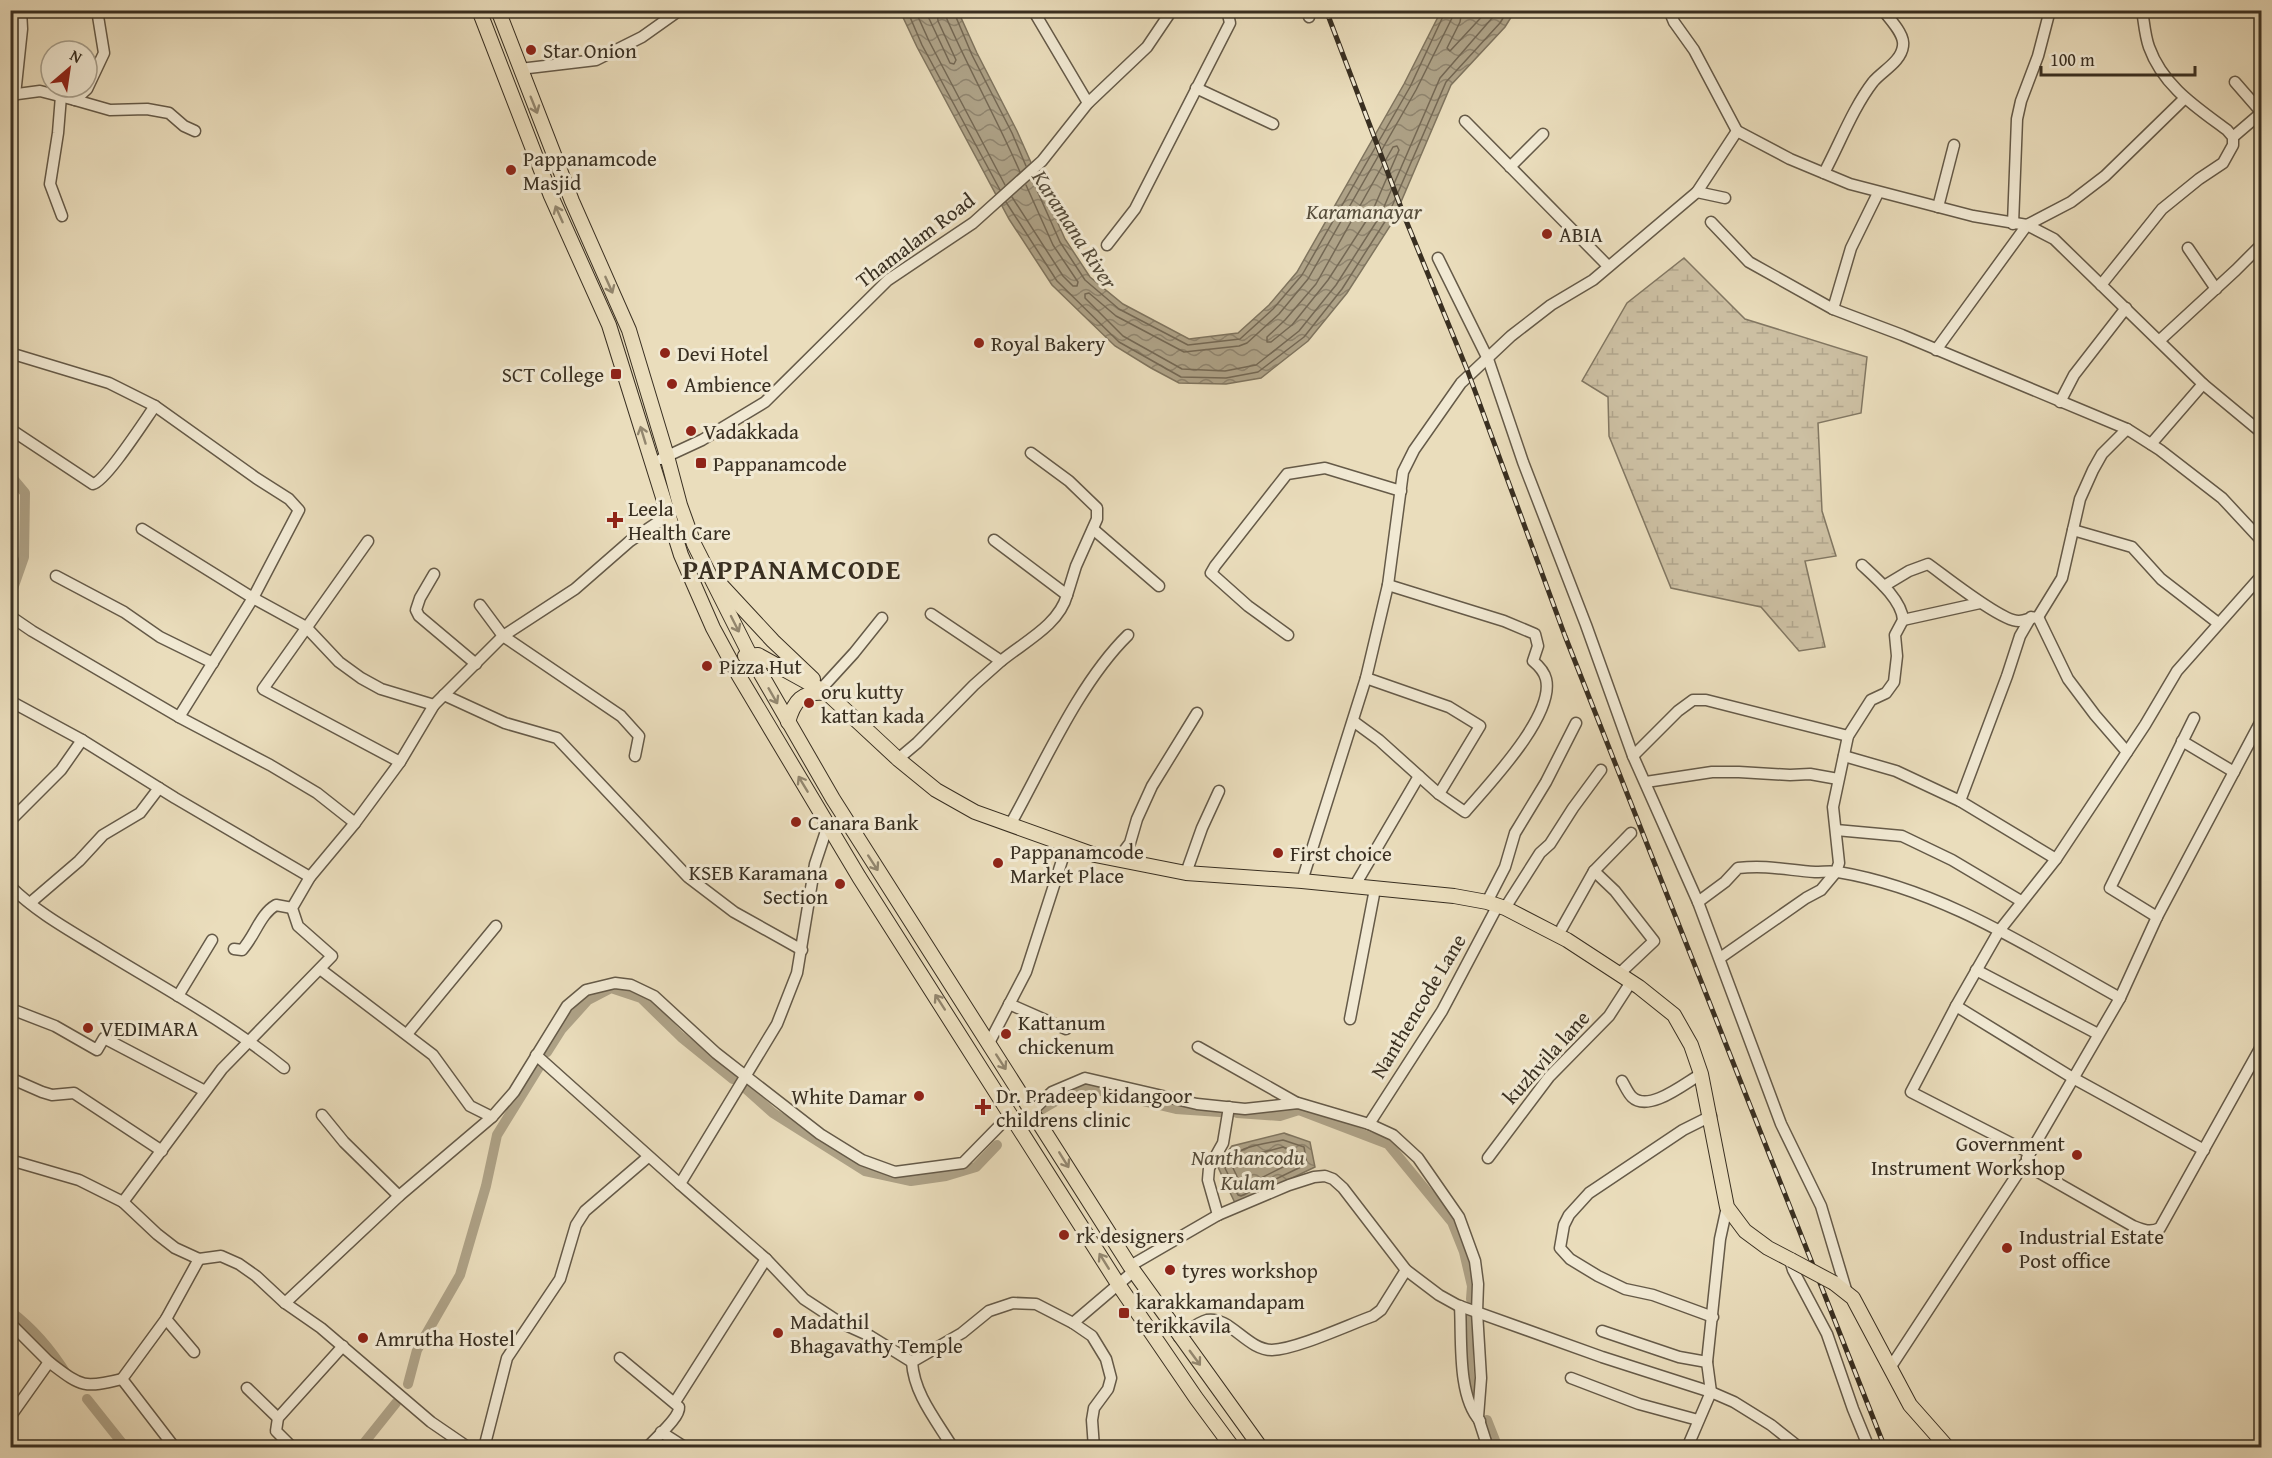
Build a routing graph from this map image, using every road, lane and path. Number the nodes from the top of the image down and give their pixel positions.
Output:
1 (21, 10) edge
2 (97, 10) edge
3 (479, 10) edge
4 (498, 10) edge
5 (680, 10) edge
6 (1033, 10) edge
7 (1172, 10) edge
8 (1227, 10) edge
9 (1669, 10) edge
10 (1883, 10) edge
11 (2050, 10) edge
12 (2142, 10) edge
13 (520, 69) junction
14 (2235, 82) dead end
15 (1196, 88) junction
16 (39, 91) edge
17 (13, 95) edge
18 (61, 99) edge
19 (72, 99) edge
20 (2184, 99) junction
21 (75, 100) junction
22 (1088, 103) junction
23 (2261, 113) edge
24 (1465, 121) dead end
25 (1273, 124) dead end
26 (195, 131) dead end
27 (1737, 131) junction
28 (1543, 134) dead end
29 (2233, 137) junction
30 (1954, 145) dead end
31 (1510, 167) junction
32 (1824, 173) junction
33 (1697, 192) junction
34 (1878, 193) junction
35 (1725, 198) dead end
36 (1938, 207) junction
37 (62, 216) dead end
38 (1711, 222) dead end
39 (2013, 224) junction
40 (2027, 225) junction
41 (2262, 244) edge
42 (1107, 245) dead end
43 (2188, 248) dead end
44 (1438, 258) dead end
45 (1608, 266) junction
46 (2101, 285) junction
47 (2216, 289) junction
48 (2126, 308) junction
49 (1833, 309) junction
50 (2160, 340) junction
51 (1936, 350) junction
52 (10, 353) edge
53 (1488, 359) junction
54 (2203, 384) junction
55 (2060, 402) junction
56 (155, 406) junction
57 (10, 429) edge
58 (2127, 429) junction
59 (2262, 432) edge
60 (2151, 444) junction
61 (1031, 453) dead end
62 (668, 456) junction
63 (651, 462) junction
64 (1401, 491) junction
65 (667, 516) junction
66 (142, 529) dead end
67 (1093, 529) junction
68 (2073, 530) junction
69 (994, 540) dead end
70 (368, 541) dead end
71 (2262, 541) edge
72 (705, 565) junction
73 (1862, 565) dead end
74 (434, 574) dead end
75 (2262, 575) edge
76 (56, 576) dead end
77 (1388, 585) junction
78 (1159, 586) dead end
79 (1884, 586) junction
80 (1067, 595) junction
81 (253, 598) junction
82 (1980, 603) junction
83 (480, 605) dead end
84 (931, 614) dead end
85 (10, 616) edge
86 (2034, 617) junction
87 (882, 618) dead end
88 (1903, 620) junction
89 (2218, 623) junction
90 (306, 627) junction
91 (766, 634) junction
92 (1128, 635) dead end
93 (1288, 635) dead end
94 (503, 636) junction
95 (748, 650) junction
96 (728, 655) junction
97 (1001, 661) junction
98 (213, 663) junction
99 (476, 664) junction
100 (1366, 678) junction
101 (824, 690) junction
102 (444, 695) junction
103 (10, 701) edge
104 (434, 705) junction
105 (1197, 713) dead end
106 (179, 717) junction
107 (2194, 718) dead end
108 (2262, 719) edge
109 (788, 722) junction
110 (1353, 722) junction
111 (1576, 723) dead end
112 (1848, 736) junction
113 (82, 740) junction
114 (2182, 741) junction
115 (2127, 752) junction
116 (635, 756) dead end
117 (1633, 756) junction
118 (1844, 756) junction
119 (898, 759) junction
120 (400, 762) junction
121 (1601, 770) dead end
122 (2234, 772) junction
123 (1419, 776) junction
124 (1838, 779) junction
125 (1646, 782) junction
126 (159, 788) junction
127 (1219, 791) dead end
128 (1439, 794) junction
129 (1960, 801) junction
130 (10, 821) edge
131 (355, 823) junction
132 (828, 825) junction
133 (1010, 825) junction
134 (1836, 830) junction
135 (1631, 832) dead end
136 (1067, 845) junction
137 (2056, 859) junction
138 (1122, 860) junction
139 (1594, 871) junction
140 (1836, 872) junction
141 (1186, 873) junction
142 (310, 877) junction
143 (1302, 881) junction
144 (10, 886) edge
145 (1354, 887) junction
146 (1375, 889) junction
147 (2021, 901) junction
148 (1698, 902) junction
149 (30, 903) junction
150 (1497, 905) junction
151 (292, 908) junction
152 (2157, 917) junction
153 (495, 926) dead end
154 (1562, 928) dead end
155 (1999, 931) junction
156 (212, 940) dead end
157 (234, 949) dead end
158 (802, 950) junction
159 (1720, 958) junction
160 (320, 969) junction
161 (1976, 970) junction
162 (1625, 978) junction
163 (178, 996) junction
164 (2120, 998) junction
165 (1009, 1004) junction
166 (1956, 1006) junction
167 (11, 1009) edge
168 (1350, 1019) dead end
169 (1066, 1029) dead end
170 (408, 1034) junction
171 (2098, 1034) junction
172 (249, 1040) junction
173 (989, 1043) junction
174 (2262, 1045) edge
175 (1198, 1047) dead end
176 (536, 1055) junction
177 (284, 1068) dead end
178 (1701, 1074) junction
179 (744, 1077) junction
180 (10, 1078) edge
181 (2073, 1078) junction
182 (1622, 1081) dead end
183 (204, 1091) junction
184 (1298, 1103) junction
185 (1228, 1107) junction
186 (1032, 1111) junction
187 (1011, 1114) junction
188 (322, 1115) dead end
189 (1711, 1116) junction
190 (492, 1117) junction
191 (1369, 1124) junction
192 (2204, 1150) junction
193 (162, 1151) junction
194 (2030, 1153) junction
195 (648, 1156) junction
196 (1488, 1158) dead end
197 (10, 1160) edge
198 (2024, 1164) junction
199 (680, 1184) junction
200 (399, 1196) junction
201 (123, 1202) junction
202 (1727, 1207) junction
203 (1218, 1215) junction
204 (199, 1259) junction
205 (766, 1259) junction
206 (1791, 1260) junction
207 (1132, 1269) junction
208 (1406, 1270) junction
209 (1118, 1284) junction
210 (1847, 1293) junction
211 (285, 1304) junction
212 (1460, 1305) junction
213 (1477, 1311) junction
214 (1713, 1317) junction
215 (166, 1319) junction
216 (10, 1323) edge
217 (1073, 1323) junction
218 (1602, 1331) dead end
219 (1179, 1337) junction
220 (343, 1346) junction
221 (194, 1352) dead end
222 (620, 1358) dead end
223 (49, 1362) junction
224 (912, 1362) junction
225 (1707, 1362) junction
226 (1890, 1368) junction
227 (1571, 1378) dead end
228 (122, 1379) junction
229 (248, 1388) dead end
230 (1711, 1392) junction
231 (675, 1402) junction
232 (10, 1417) edge
233 (278, 1418) junction
234 (1698, 1420) junction
235 (1480, 1421) junction
236 (661, 1432) junction
237 (175, 1448) edge
238 (293, 1448) edge
239 (469, 1448) edge
240 (484, 1448) edge
241 (647, 1448) edge
242 (686, 1448) edge
243 (953, 1448) edge
244 (1094, 1448) edge
245 (1233, 1448) edge
246 (1261, 1448) edge
247 (1488, 1448) edge
248 (1687, 1448) edge
249 (1800, 1448) edge
250 (1869, 1448) edge
251 (1948, 1448) edge

1 - 17 street
2 - 21 street
63 -> 3 main road
4 - 13 main road
5 - 13 street
6 - 22 street
7 - 22 street, Thamalam Road
8 - 15 street
9 - 27 street
10 - 32 street
11 - 39 street
12 - 20 street
13 -> 62 main road
14 - 23 street
15 - 25 street
15 - 42 street
16 - 17 street
18 - 37 street
19 - 21 street
20 - 29 street
20 - 40 street
21 - 26 street
22 - 62 street, Thamalam Road
23 - 29 street
24 - 31 street
27 - 32 street
27 - 33 street
28 - 31 street
29 - 46 street
30 - 36 street
31 - 45 street
32 - 34 street
33 - 35 street
33 - 45 street
34 - 36 street
34 - 49 street
36 - 39 street
38 - 49 street
39 - 40 street
40 - 46 street
40 - 51 street
41 - 47 street
43 - 47 street
44 - 53 street
45 - 53 street
46 - 48 street
47 - 50 street
48 - 50 street
48 - 55 street
49 - 51 street
50 - 54 street
51 - 55 street
52 - 56 street
53 - 64 street
53 - 117 street
54 - 59 street
54 - 60 street
55 - 58 street
56 - 57 street
56 - 81 street
58 - 60 street
58 - 68 street
60 - 71 street
61 - 67 street
62 - 63 street, Thamalam Road
62 - 72 main road
63 - 65 main road
64 - 77 street
64 - 93 street
65 - 94 street
65 - 96 main road
66 - 81 street
67 - 78 street
67 - 80 street
68 - 86 street
68 - 89 street
69 - 80 street
70 - 90 street
72 - 91 main road
72 -> 95 main road
73 - 79 street
74 - 99 street
75 - 89 street
76 - 98 street
77 - 100 street
77 - 128 street
79 - 82 street
79 - 88 street
80 - 97 street
81 - 90 street
81 - 98 street
82 - 86 street
82 - 88 street
83 - 94 street
84 - 97 street
85 - 106 street
86 - 115 street
86 - 129 street
87 - 101 street
88 - 112 street
89 - 115 street
90 - 104 street
90 - 120 street
91 - 95 main road
91 - 101 main road
92 - 133 street
94 - 99 street
94 - 116 street
95 - 96 main road
95 - 101 main road
95 -> 109 main road
132 -> 96 main road
97 - 119 street
98 - 106 street
99 - 102 street
100 - 110 street
100 - 128 street
101 - 109 main road
101 - 119 main road
102 - 104 street
102 - 158 street
103 - 113 street
104 - 120 street
105 - 138 street
106 - 131 street
107 - 114 street
108 - 122 street
109 -> 173 main road
110 - 123 street
110 - 143 street
111 - 150 street
112 - 117 street
112 - 118 street
113 - 126 street
113 - 130 street
114 - 122 street
114 - 152 street
115 - 137 street
117 - 125 street
118 - 124 street
118 - 129 street
119 - 133 main road
120 - 131 street
121 - 150 street
122 - 152 street
123 - 128 street
123 - 145 street
124 - 125 street
124 - 134 street
125 - 148 street
126 - 142 street
126 - 149 street
127 - 141 street
129 - 137 street
131 - 142 street
132 - 158 street
187 -> 132 main road
133 - 136 main road
134 - 140 street
134 - 147 street
135 - 139 street
136 - 138 main road
136 - 165 street
137 - 147 street
138 - 141 main road
139 - 154 street
139 - 162 street, kuzhvila lane
140 - 148 street
140 - 155 street
140 - 159 street
141 - 143 main road
142 - 151 street
143 - 145 main road
144 - 149 street
145 - 146 main road
146 - 150 main road
146 - 168 street
147 - 155 street
148 - 159 street
149 - 163 street
150 - 162 main road
150 - 191 street, Nanthencode Lane
151 - 157 street
151 - 160 street
152 - 164 street
153 - 170 street
155 - 161 street
155 - 164 street
156 - 163 street
158 - 179 street
159 - 210 street
160 - 170 street
160 - 172 street
161 - 166 street
161 - 171 street
162 - 178 main road
162 - 196 street, kuzhvila lane
163 - 172 street
164 - 171 street
165 - 169 street
165 - 173 street
166 - 181 street
166 - 194 street
167 - 183 street
170 - 190 street
171 - 181 street
172 - 177 street
172 - 183 street
173 -> 186 main road
174 - 192 street
175 - 184 street
176 - 179 street
176 - 190 street
176 - 195 street
178 - 182 street
178 - 189 main road
179 - 187 street
179 - 199 street
180 - 193 street
181 - 192 street
181 - 194 street
183 - 193 street
184 - 185 street
184 - 191 street
185 - 186 street
185 - 203 street
186 -> 207 main road
209 -> 187 main road
188 - 200 street
189 - 202 main road
189 - 214 street
190 - 200 street
191 - 213 street
192 - 198 street
193 - 201 street
194 - 198 street
195 - 199 street
195 - 240 street
197 - 201 street
198 - 226 street
199 - 205 street
200 - 211 street
201 - 204 street
202 - 206 main road
202 - 214 street
203 - 207 street
203 - 208 street
204 - 211 street
204 - 215 street
205 - 224 street
205 - 231 street
206 - 210 main road, bridge
206 - 250 street
207 - 209 street
207 - 219 main road
208 - 212 street
208 - 219 street
209 - 217 street
209 - 245 main road
210 - 226 main road
211 - 220 street
212 - 213 street
212 - 235 street
213 - 230 street
213 - 235 street
214 - 225 street
215 - 221 street
215 - 228 street
216 - 223 street
217 - 224 street
217 - 244 street
218 - 225 street
219 -> 246 main road
220 - 233 street
220 - 239 street
222 - 231 street
223 - 228 street
223 - 232 street
224 - 243 street
225 - 230 street
226 - 251 main road
227 - 234 street
228 - 237 street
229 - 233 street
230 - 234 street
230 - 249 street
231 - 236 street
233 - 238 street
234 - 248 street
235 - 247 street
236 - 241 street
236 - 242 street

